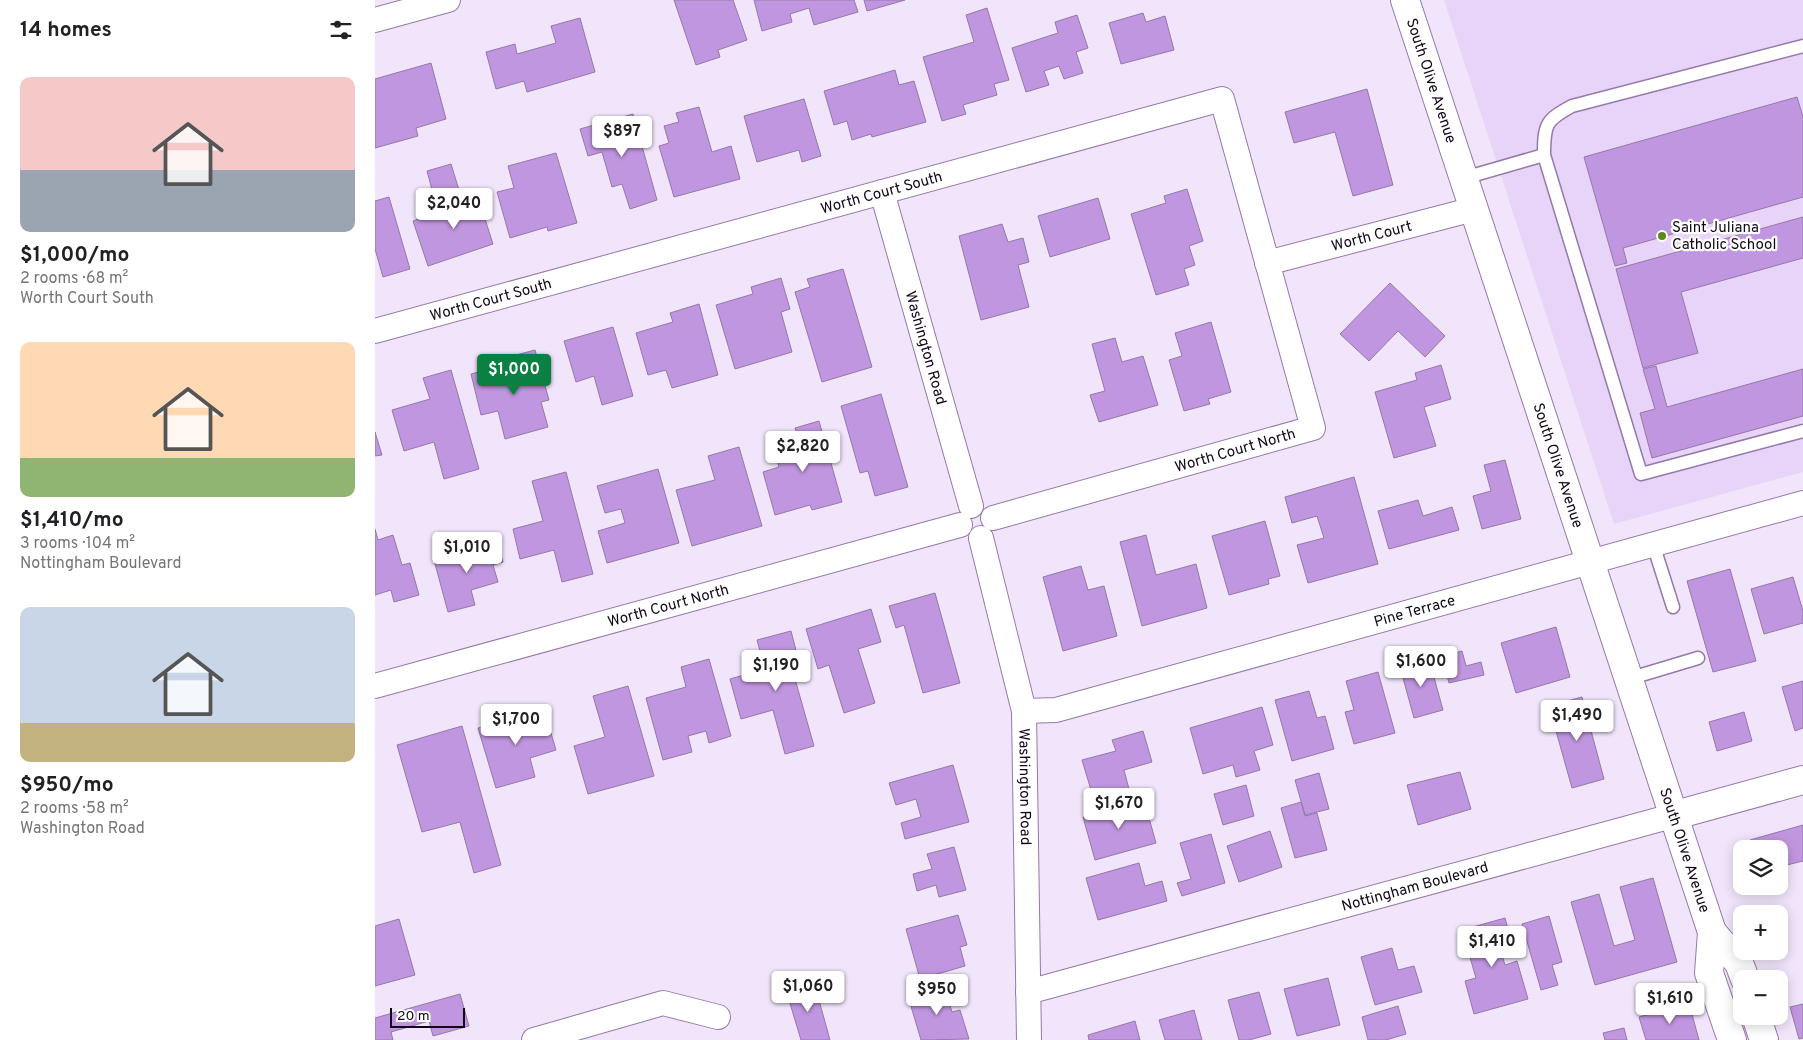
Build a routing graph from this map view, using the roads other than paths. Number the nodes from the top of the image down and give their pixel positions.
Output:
1 (447, 0) edge
2 (1405, 0) edge
3 (375, 20) edge
4 (1803, 46) edge
5 (1544, 155) junction
6 (1464, 178) junction
7 (882, 192) junction
8 (1474, 209) junction
9 (1267, 264) junction
10 (375, 331) edge
11 (1803, 431) edge
12 (1803, 503) edge
13 (966, 515) junction
14 (993, 518) junction
15 (981, 538) junction
16 (1653, 544) junction
17 (1589, 561) junction
18 (1673, 607) dead end
19 (1698, 658) dead end
20 (1628, 679) junction
21 (375, 686) edge
22 (1024, 711) junction
23 (1803, 780) edge
24 (1673, 816) junction
25 (1712, 932) junction
26 (1742, 970) edge
27 (1028, 992) junction
28 (719, 1017) dead end
29 (1759, 1025) edge
30 (535, 1040) edge
31 (1029, 1040) edge
32 (1732, 1040) edge
33 (1764, 1040) edge

1 - 3 street
2 - 6 street, South Olive Avenue
4 - 5 lane
5 - 6 lane
5 - 11 lane
6 - 8 street, South Olive Avenue
7 - 9 street, Worth Court South
7 - 10 street, Worth Court South
7 - 13 street, Washington Road
8 - 9 street, Worth Court
8 - 17 street, South Olive Avenue
9 - 14 street, Worth Court North
12 - 16 street, Pine Terrace
13 - 14 street
13 - 15 street
13 - 21 street, Worth Court North
14 - 15 street
15 - 22 street, Washington Road
16 - 17 street, Pine Terrace
16 - 18 lane
17 - 20 street, South Olive Avenue
17 - 22 street, Pine Terrace
19 - 20 lane
20 - 24 street, South Olive Avenue
22 - 27 street, Washington Road
23 - 24 street, Nottingham Boulevard
24 - 25 street, South Olive Avenue
24 - 27 street, Nottingham Boulevard
25 - 26 street, South Olive Avenue
25 - 32 street, South Olive Avenue
27 - 31 street, Washington Road
28 - 30 street
29 - 33 street

